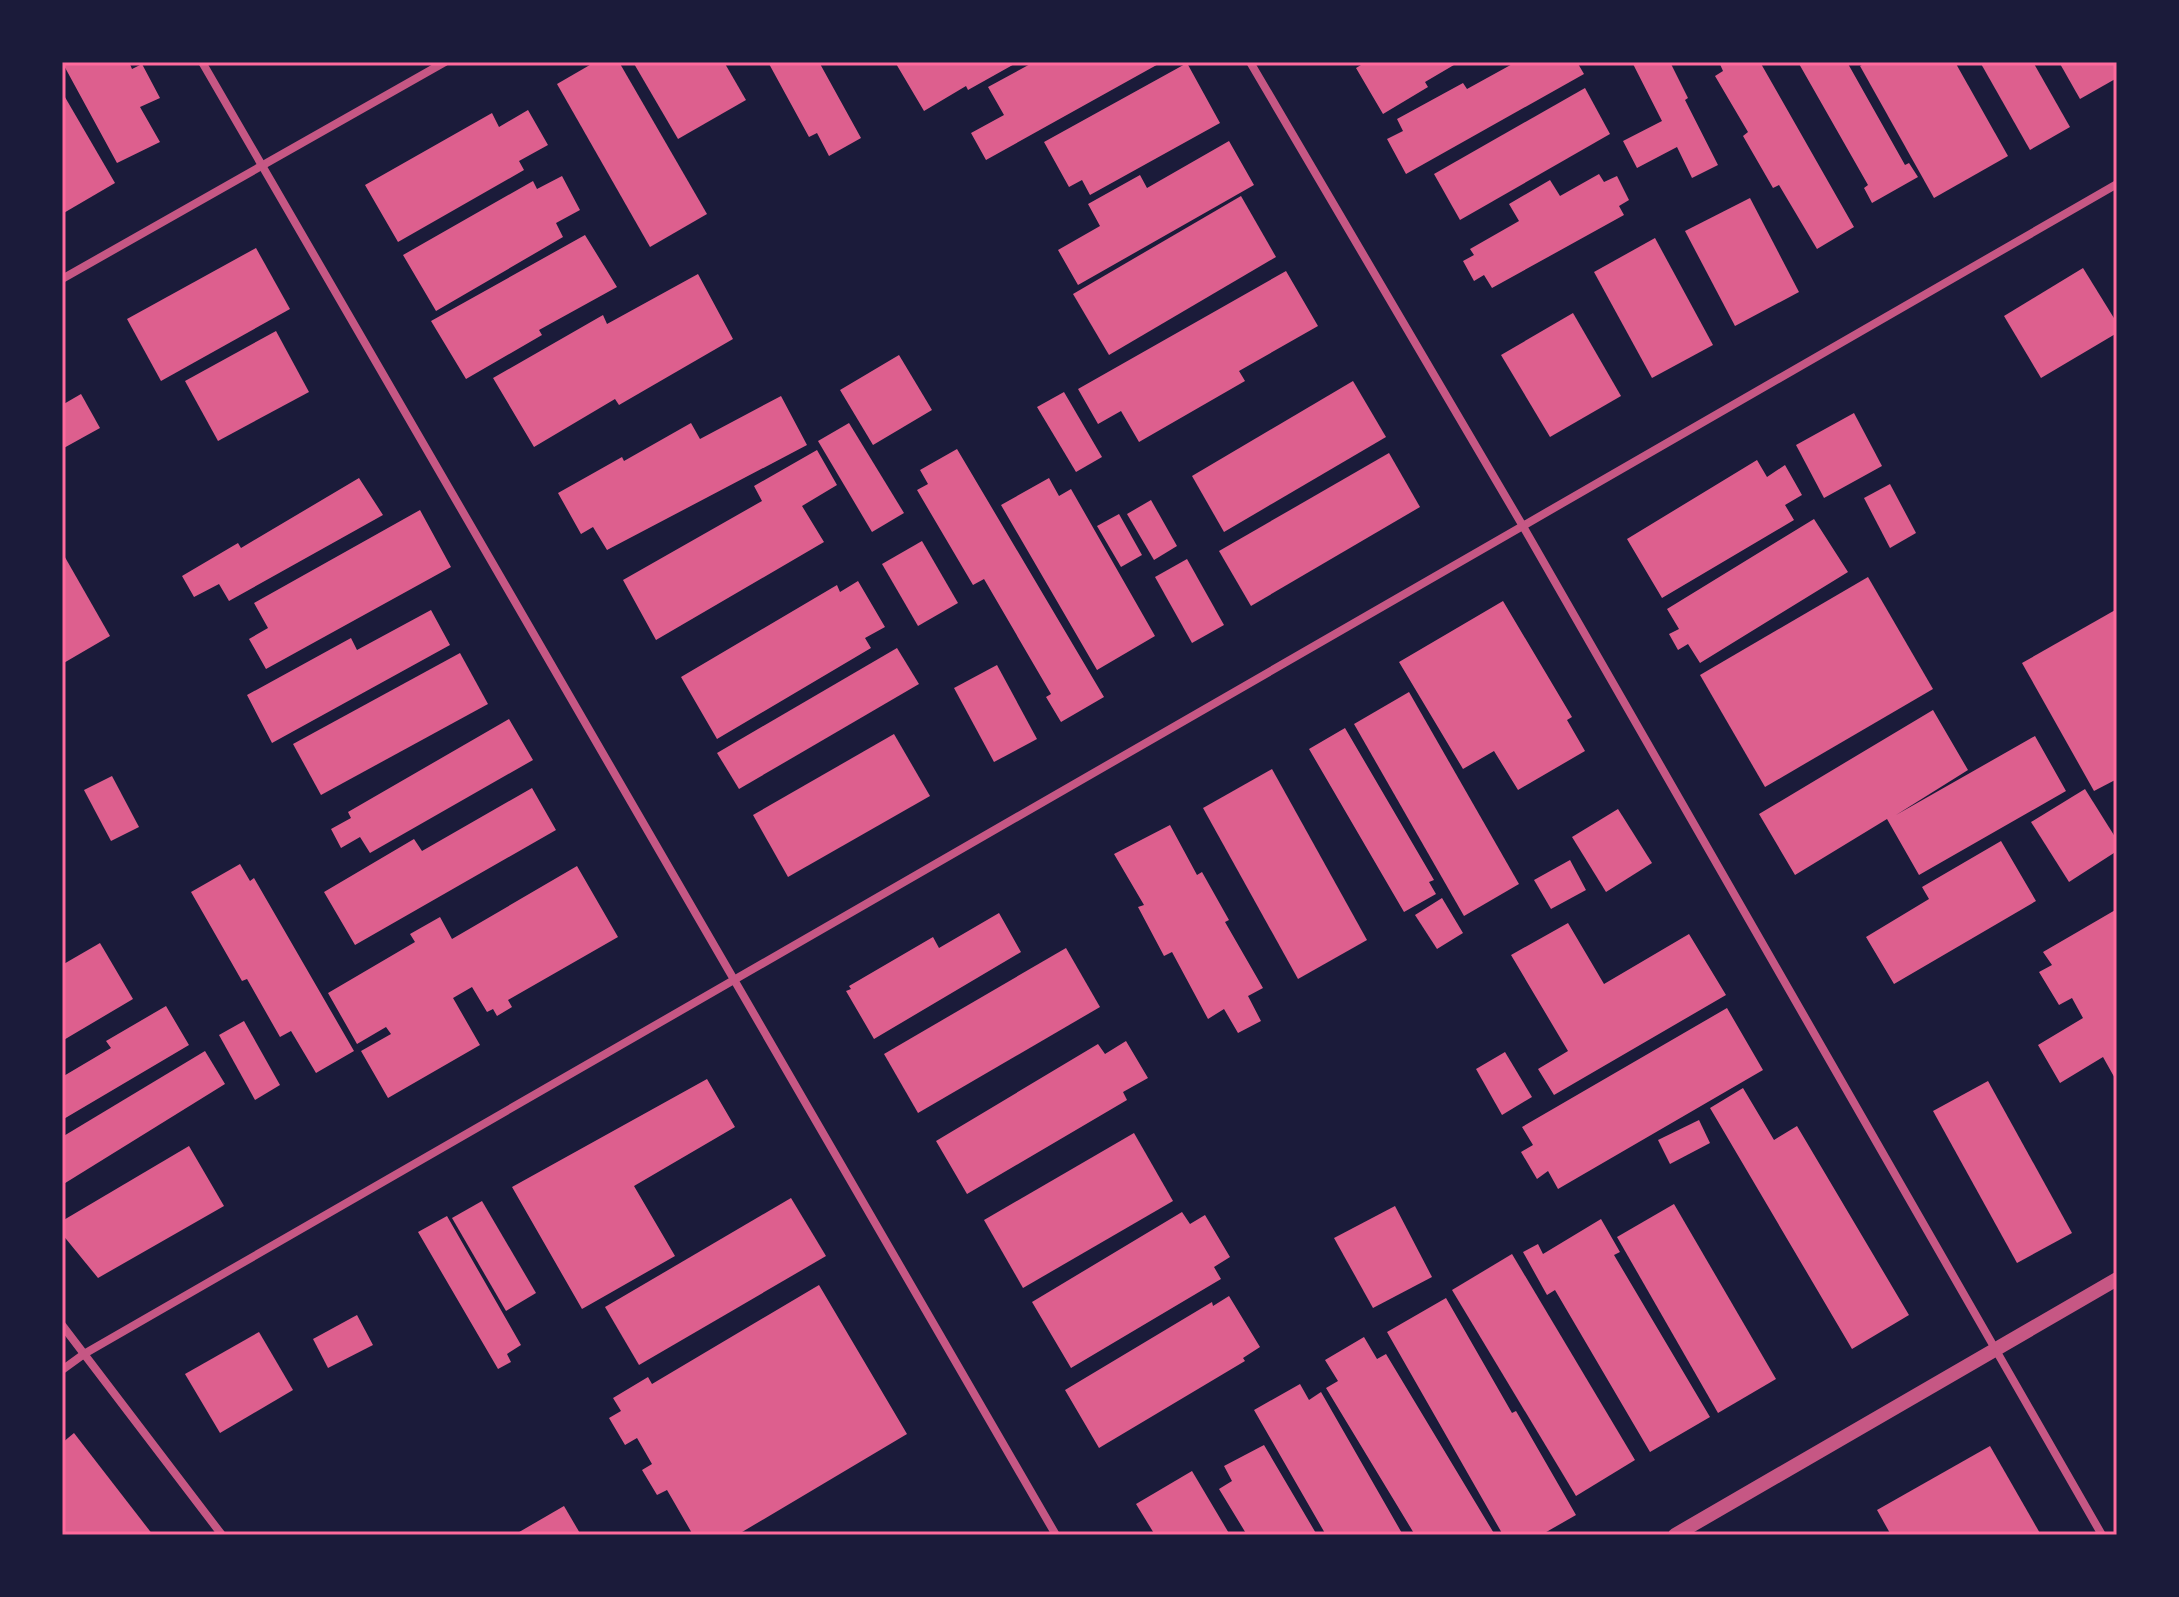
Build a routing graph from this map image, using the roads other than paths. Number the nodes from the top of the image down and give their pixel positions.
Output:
1 (202, 62) edge
2 (445, 62) edge
3 (1250, 62) edge
4 (261, 168) junction
5 (2117, 184) edge
6 (62, 279) edge
7 (1524, 528) junction
8 (733, 982) junction
9 (2117, 1279) edge
10 (62, 1325) edge
11 (1997, 1348) junction
12 (84, 1354) junction
13 (62, 1370) edge
14 (222, 1535) edge
15 (1056, 1535) edge
16 (1675, 1535) edge
17 (2102, 1535) edge

1 - 4 street
2 - 4 street
3 - 7 street
4 - 6 street
4 - 8 street
5 - 7 street
7 - 8 street
7 - 11 street
8 - 12 street
8 - 15 street
9 - 11 street
10 - 12 street
11 - 16 street
11 - 17 street
12 - 13 street
12 - 14 street

